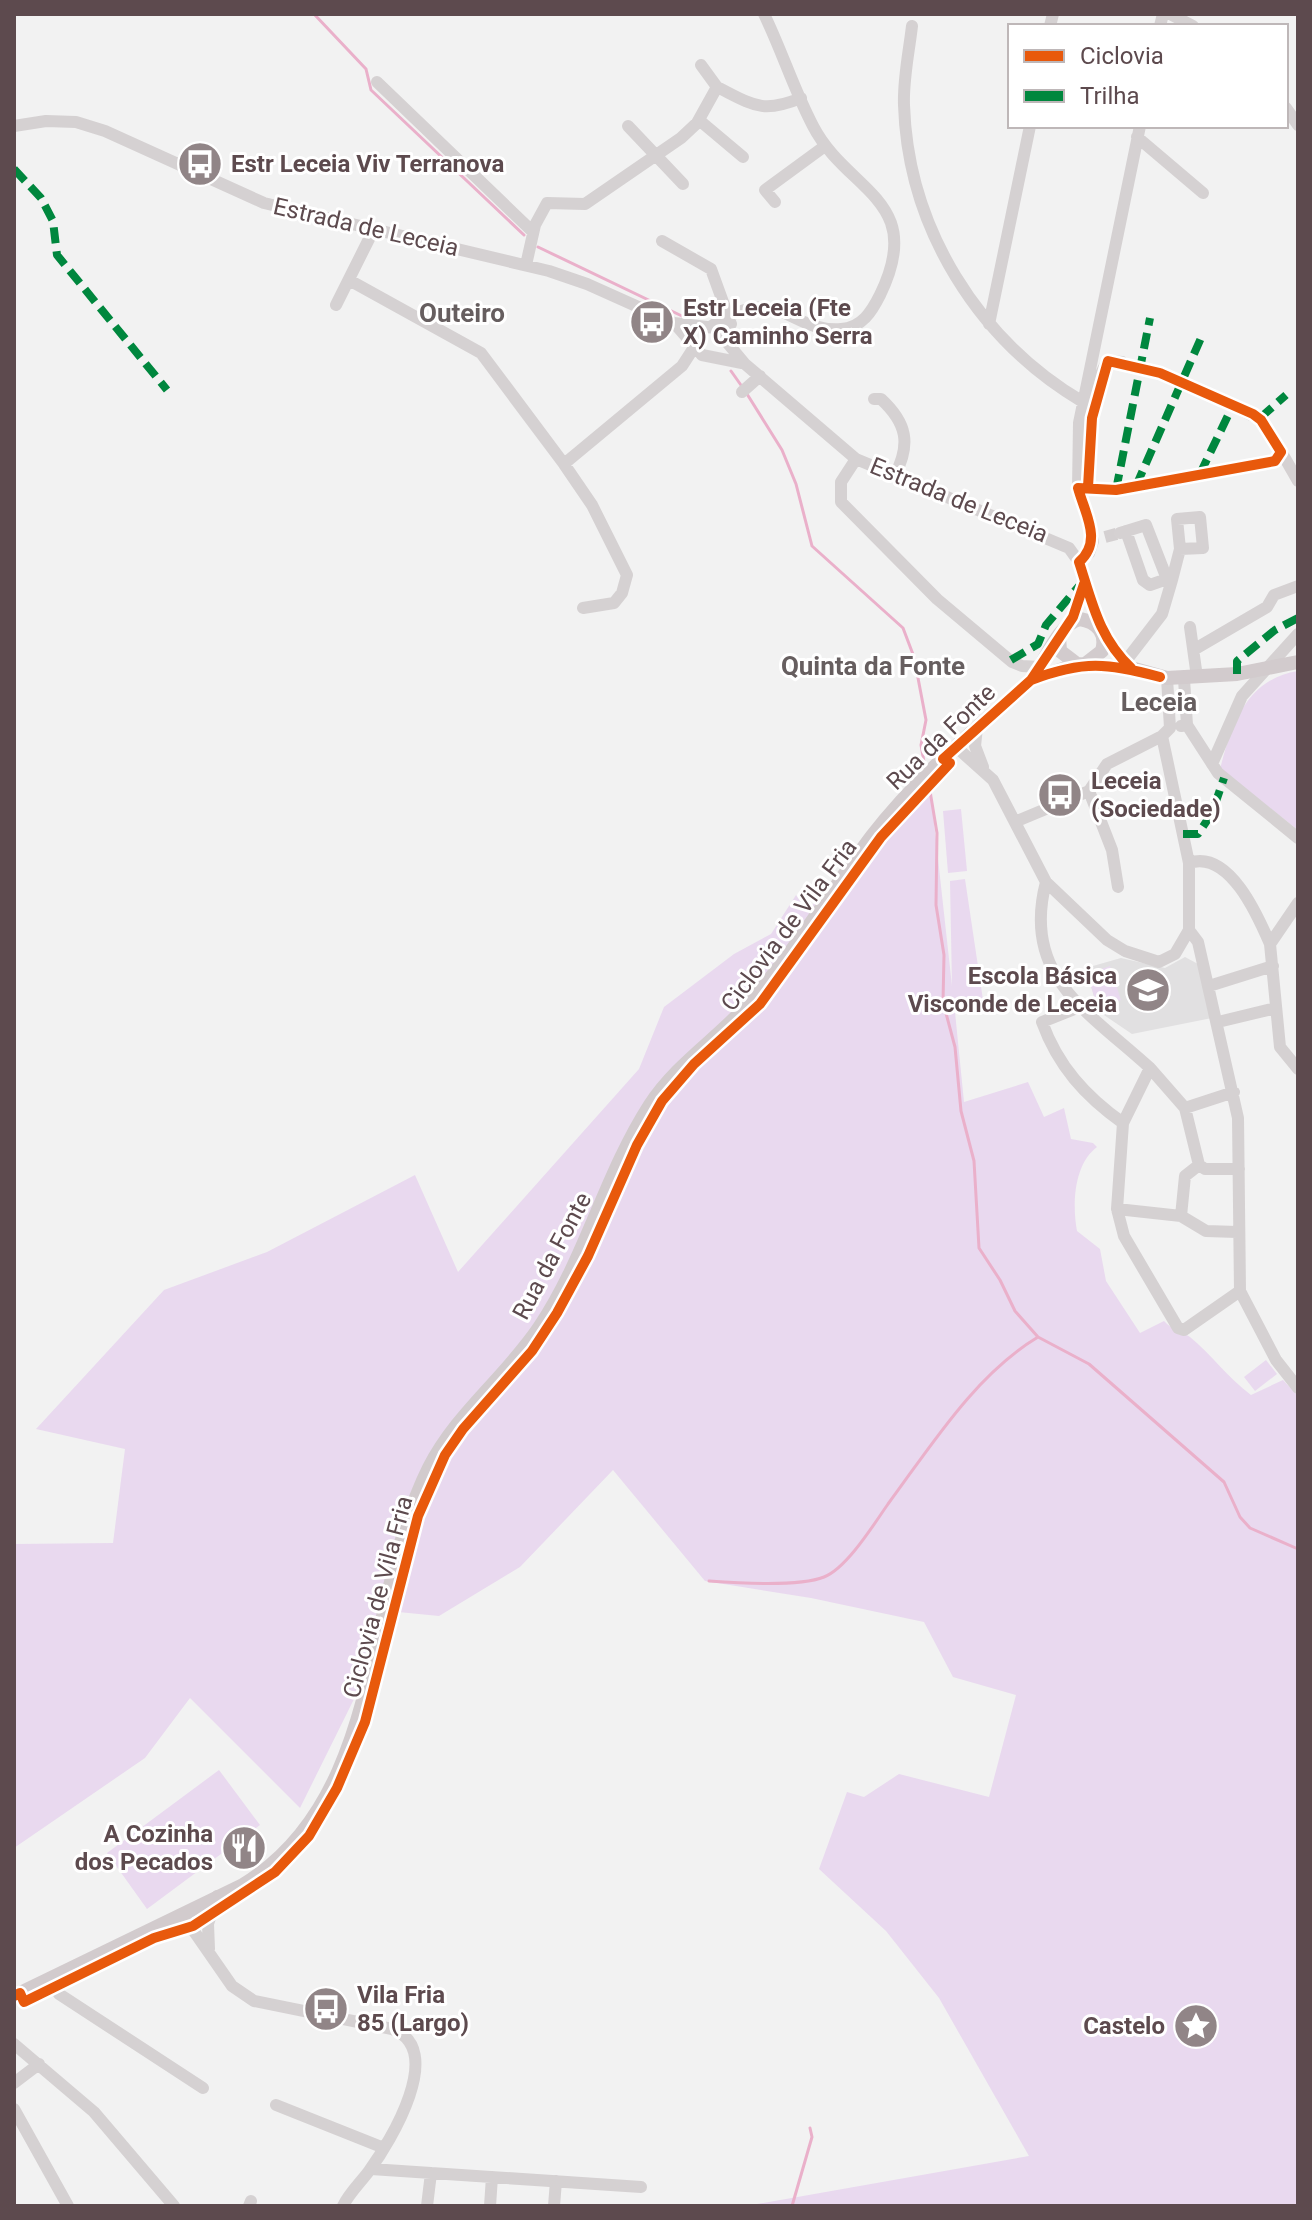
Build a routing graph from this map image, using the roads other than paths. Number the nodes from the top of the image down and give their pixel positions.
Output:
1 (764, 14) edge
2 (1170, 14) edge
3 (1189, 24) edge
4 (912, 26) dead end
5 (701, 65) dead end
6 (377, 82) dead end
7 (717, 87) junction
8 (801, 98) junction
9 (699, 120) junction
10 (14, 126) edge
11 (628, 126) dead end
12 (1030, 128) edge
13 (1138, 132) edge
14 (825, 146) junction
15 (657, 154) junction
16 (743, 157) dead end
17 (683, 184) dead end
18 (1203, 193) dead end
19 (775, 202) dead end
20 (374, 229) junction
21 (533, 232) junction
22 (662, 241) dead end
23 (526, 265) junction
24 (349, 280) junction
25 (336, 305) dead end
26 (730, 321) junction
27 (674, 323) junction
28 (989, 324) junction
29 (708, 328) junction
30 (724, 339) junction
31 (695, 344) junction
32 (711, 357) junction
33 (1122, 362) dead end
34 (745, 364) junction
35 (682, 366) junction
36 (1138, 366) dead end
37 (760, 376) junction
38 (1166, 376) dead end
39 (1181, 382) dead end
40 (746, 389) dead end
41 (1209, 395) dead end
42 (874, 399) dead end
43 (1223, 401) dead end
44 (1083, 402) junction
45 (1261, 420) dead end
46 (1271, 434) dead end
47 (1281, 452) junction
48 (856, 459) junction
49 (564, 464) junction
50 (895, 475) junction
51 (1298, 481) edge
52 (1087, 488) junction
53 (1111, 491) tunnel mouth
54 (1180, 549) dead end
55 (1079, 562) junction
56 (1169, 579) junction
57 (1084, 584) junction
58 (1298, 586) edge
59 (583, 608) dead end
60 (1190, 627) dead end
61 (1063, 630) junction
62 (1102, 633) junction
63 (1298, 634) edge
64 (1195, 649) junction
65 (1298, 662) edge
66 (1080, 664) junction
67 (1128, 665) junction
68 (1040, 667) junction
69 (1272, 667) junction
70 (1164, 677) junction
71 (1190, 678) junction
72 (1028, 683) junction
73 (1187, 725) junction
74 (977, 727) junction
75 (1166, 732) junction
76 (955, 746) junction
77 (1212, 764) junction
78 (984, 770) junction
79 (1089, 791) junction
80 (1017, 821) junction
81 (1298, 838) edge
82 (1189, 863) junction
83 (1046, 882) junction
84 (1118, 887) dead end
85 (1298, 903) edge
86 (1189, 930) junction
87 (1270, 944) junction
88 (1273, 966) junction
89 (1209, 986) junction
90 (1082, 1006) junction
91 (1276, 1008) junction
92 (1218, 1022) junction
93 (1150, 1068) junction
94 (1298, 1069) edge
95 (1234, 1092) junction
96 (1185, 1108) junction
97 (1123, 1123) junction
98 (1199, 1165) junction
99 (1239, 1169) junction
100 (1117, 1209) junction
101 (1252, 1214) dead end
102 (1181, 1216) junction
103 (1238, 1217) junction
104 (1237, 1232) junction
105 (1240, 1291) junction
106 (1298, 1388) edge
107 (217, 1896) junction
108 (182, 1914) junction
109 (211, 1960) junction
110 (49, 1979) junction
111 (17, 1994) edge
112 (14, 2044) edge
113 (39, 2064) junction
114 (14, 2083) edge
115 (203, 2088) dead end
116 (276, 2105) dead end
117 (14, 2109) edge
118 (384, 2148) junction
119 (371, 2169) junction
120 (431, 2173) junction
121 (492, 2177) junction
122 (556, 2181) junction
123 (641, 2187) dead end
124 (68, 2206) edge
125 (174, 2206) edge
126 (343, 2206) edge
127 (427, 2206) edge
128 (490, 2206) edge
129 (554, 2206) edge

1 - 8 street
2 - 3 street
4 - 28 street
5 - 7 street
6 - 21 street
7 - 8 street
7 - 9 street
8 - 14 street
9 - 15 street
9 - 16 street
10 - 20 street, Estrada de Leceia
11 - 15 street
12 - 28 street
13 - 18 street
13 - 44 street
14 - 19 street
14 - 26 street
15 - 17 street
15 - 21 street
20 - 23 street, Estrada de Leceia
20 - 24 street
21 - 23 street
22 - 26 street
23 - 27 street, Estrada de Leceia
24 - 25 street
24 - 49 street
26 - 29 street
26 - 30 street
27 - 29 street, Estrada de Leceia
27 - 31 street, Estrada de Leceia
28 - 44 street
29 - 30 street
29 - 31 street
30 - 32 street
30 - 34 street, Estrada de Leceia
31 - 32 street
31 - 35 street
32 - 34 street, Estrada de Leceia
32 - 35 street
33 - 52 street
34 - 37 street, Estrada de Leceia
35 - 49 street
36 - 38 street
37 - 40 street
37 - 48 street, Estrada de Leceia
39 - 41 street
42 - 50 street
43 - 45 street
44 - 52 street
46 - 47 street
47 - 51 street
47 - 53 street
48 - 50 street, Estrada de Leceia
48 - 68 street
49 - 59 street
50 - 55 street, Estrada de Leceia
52 - 55 street
54 - 56 street
55 - 57 street
56 - 56 street
56 - 67 street
57 - 61 street
57 - 62 street
58 - 64 street
60 - 64 street
61 - 62 main road
61 - 66 main road
61 - 68 main road, Rua da Fonte
62 - 66 main road
62 - 67 main road
63 - 69 street
64 - 71 street
65 - 69 main road
66 - 67 main road
66 - 72 main road, Rua da Fonte
67 - 70 main road
68 - 72 main road, Rua da Fonte
69 - 71 main road
69 - 77 street
70 - 71 main road
70 - 75 street
71 - 73 street
72 - 74 main road, Rua da Fonte
73 - 75 street
73 - 77 street
74 - 76 main road, Rua da Fonte
74 - 78 street
75 - 79 street
75 - 82 street
76 - 78 street
76 - 107 main road, Rua da Fonte
77 - 81 street
78 - 80 street
79 - 80 street
79 - 84 street
80 - 83 street
82 - 86 street
82 - 87 street
83 - 86 street
83 - 90 street
85 - 87 street
86 - 89 street
87 - 88 street
88 - 89 street
88 - 91 street
89 - 92 street
90 - 93 street
90 - 97 street
91 - 92 street
91 - 94 street
92 - 95 street
93 - 96 street
93 - 97 street
95 - 96 street
95 - 99 street
96 - 98 street
97 - 100 street
98 - 99 street
98 - 102 street
99 - 103 street
100 - 102 street
100 - 105 street
101 - 103 street
102 - 104 street
103 - 104 street
104 - 105 street
105 - 106 street
107 - 108 main road, Rua da Fonte
107 - 109 street
108 - 109 street
108 - 110 main road, Rua da Fonte
109 - 118 street
110 - 111 main road, Rua da Fonte
110 - 115 street
112 - 113 street
113 - 114 street
113 - 125 street
116 - 118 street
117 - 124 street
118 - 119 street
119 - 120 street
119 - 126 street
120 - 121 street
120 - 127 street
121 - 122 street
121 - 128 street
122 - 123 street
122 - 129 street

